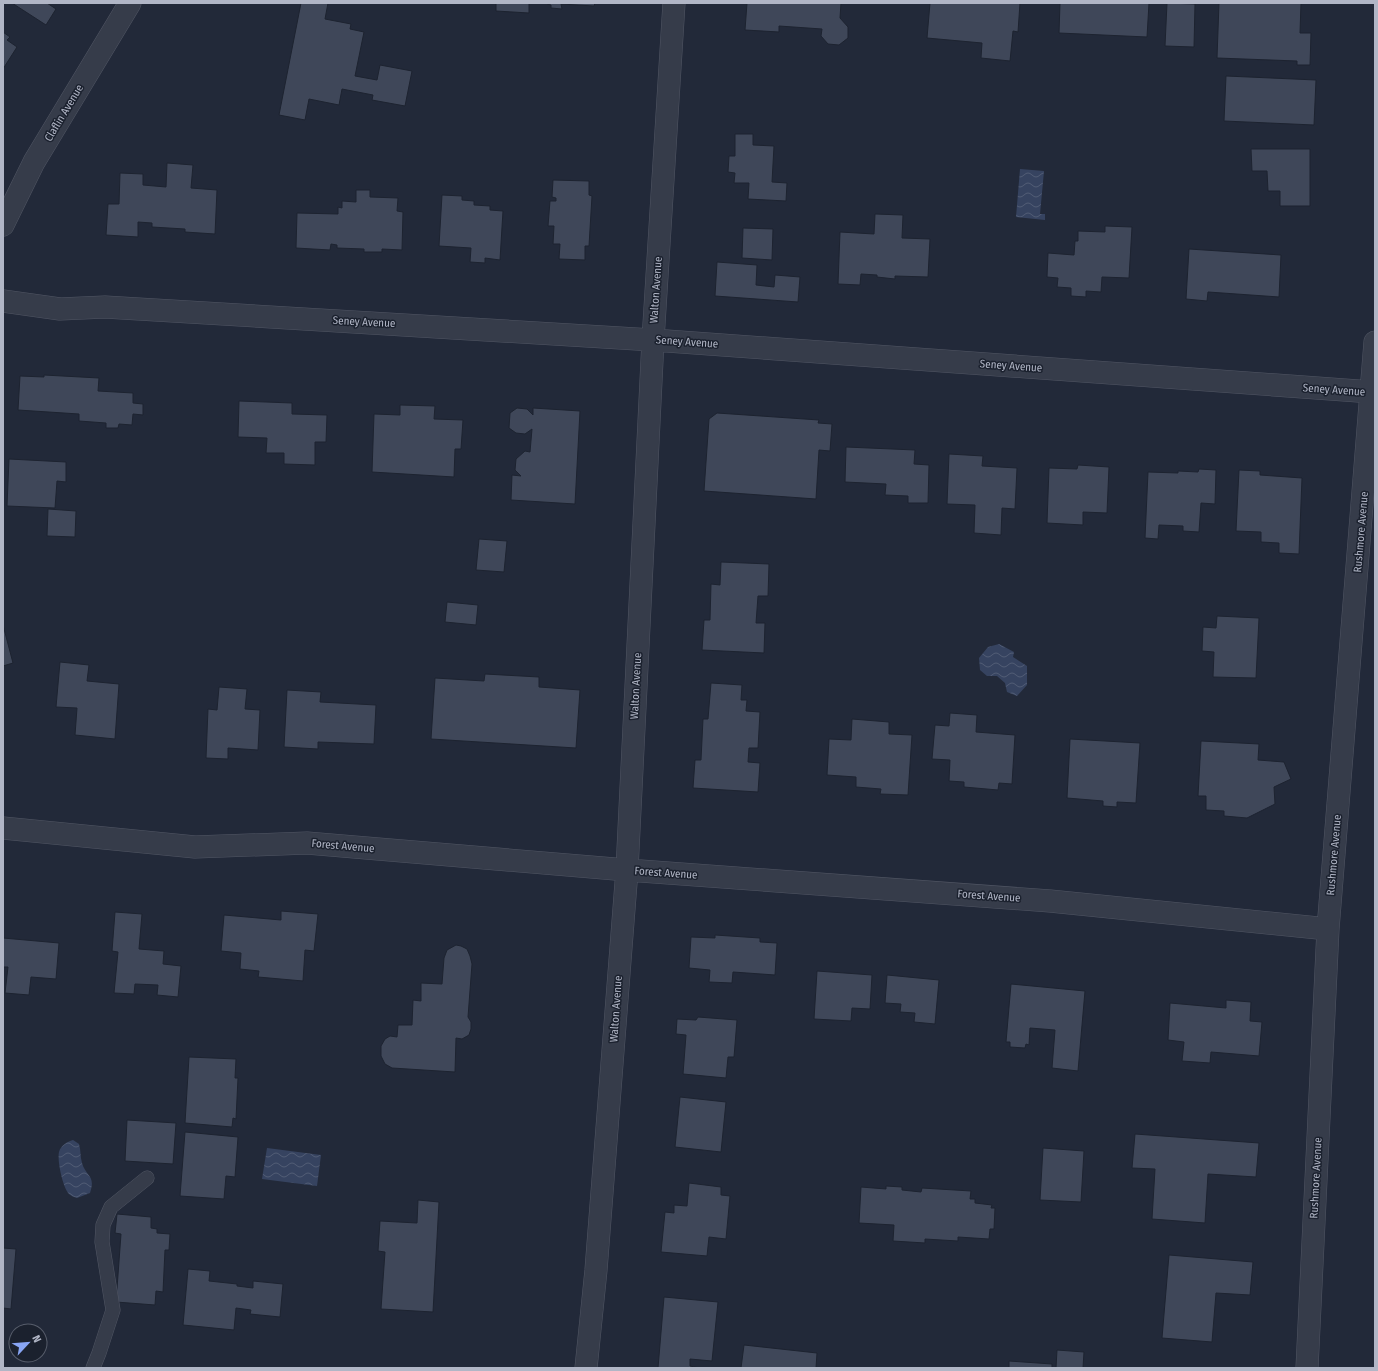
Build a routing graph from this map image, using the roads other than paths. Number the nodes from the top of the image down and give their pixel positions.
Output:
1 (130, 3) edge
2 (674, 3) edge
3 (3, 225) edge
4 (3, 301) edge
5 (653, 340) junction
6 (1375, 342) edge
7 (1374, 368) edge
8 (1372, 392) junction
9 (3, 828) edge
10 (627, 870) junction
11 (1328, 929) junction
12 (147, 1178) dead end
13 (93, 1368) edge
14 (586, 1368) edge
15 (1307, 1368) edge

1 - 3 street, Claflin Avenue
2 - 5 street, Walton Avenue
4 - 5 street, Seney Avenue
5 - 8 street, Seney Avenue
5 - 10 street, Walton Avenue
6 - 7 street, Rushmore Avenue
7 - 8 street, Rushmore Avenue
8 - 11 street, Rushmore Avenue
9 - 10 street, Forest Avenue
10 - 11 street, Forest Avenue
10 - 14 street, Walton Avenue
11 - 15 street, Rushmore Avenue
12 - 13 lane

